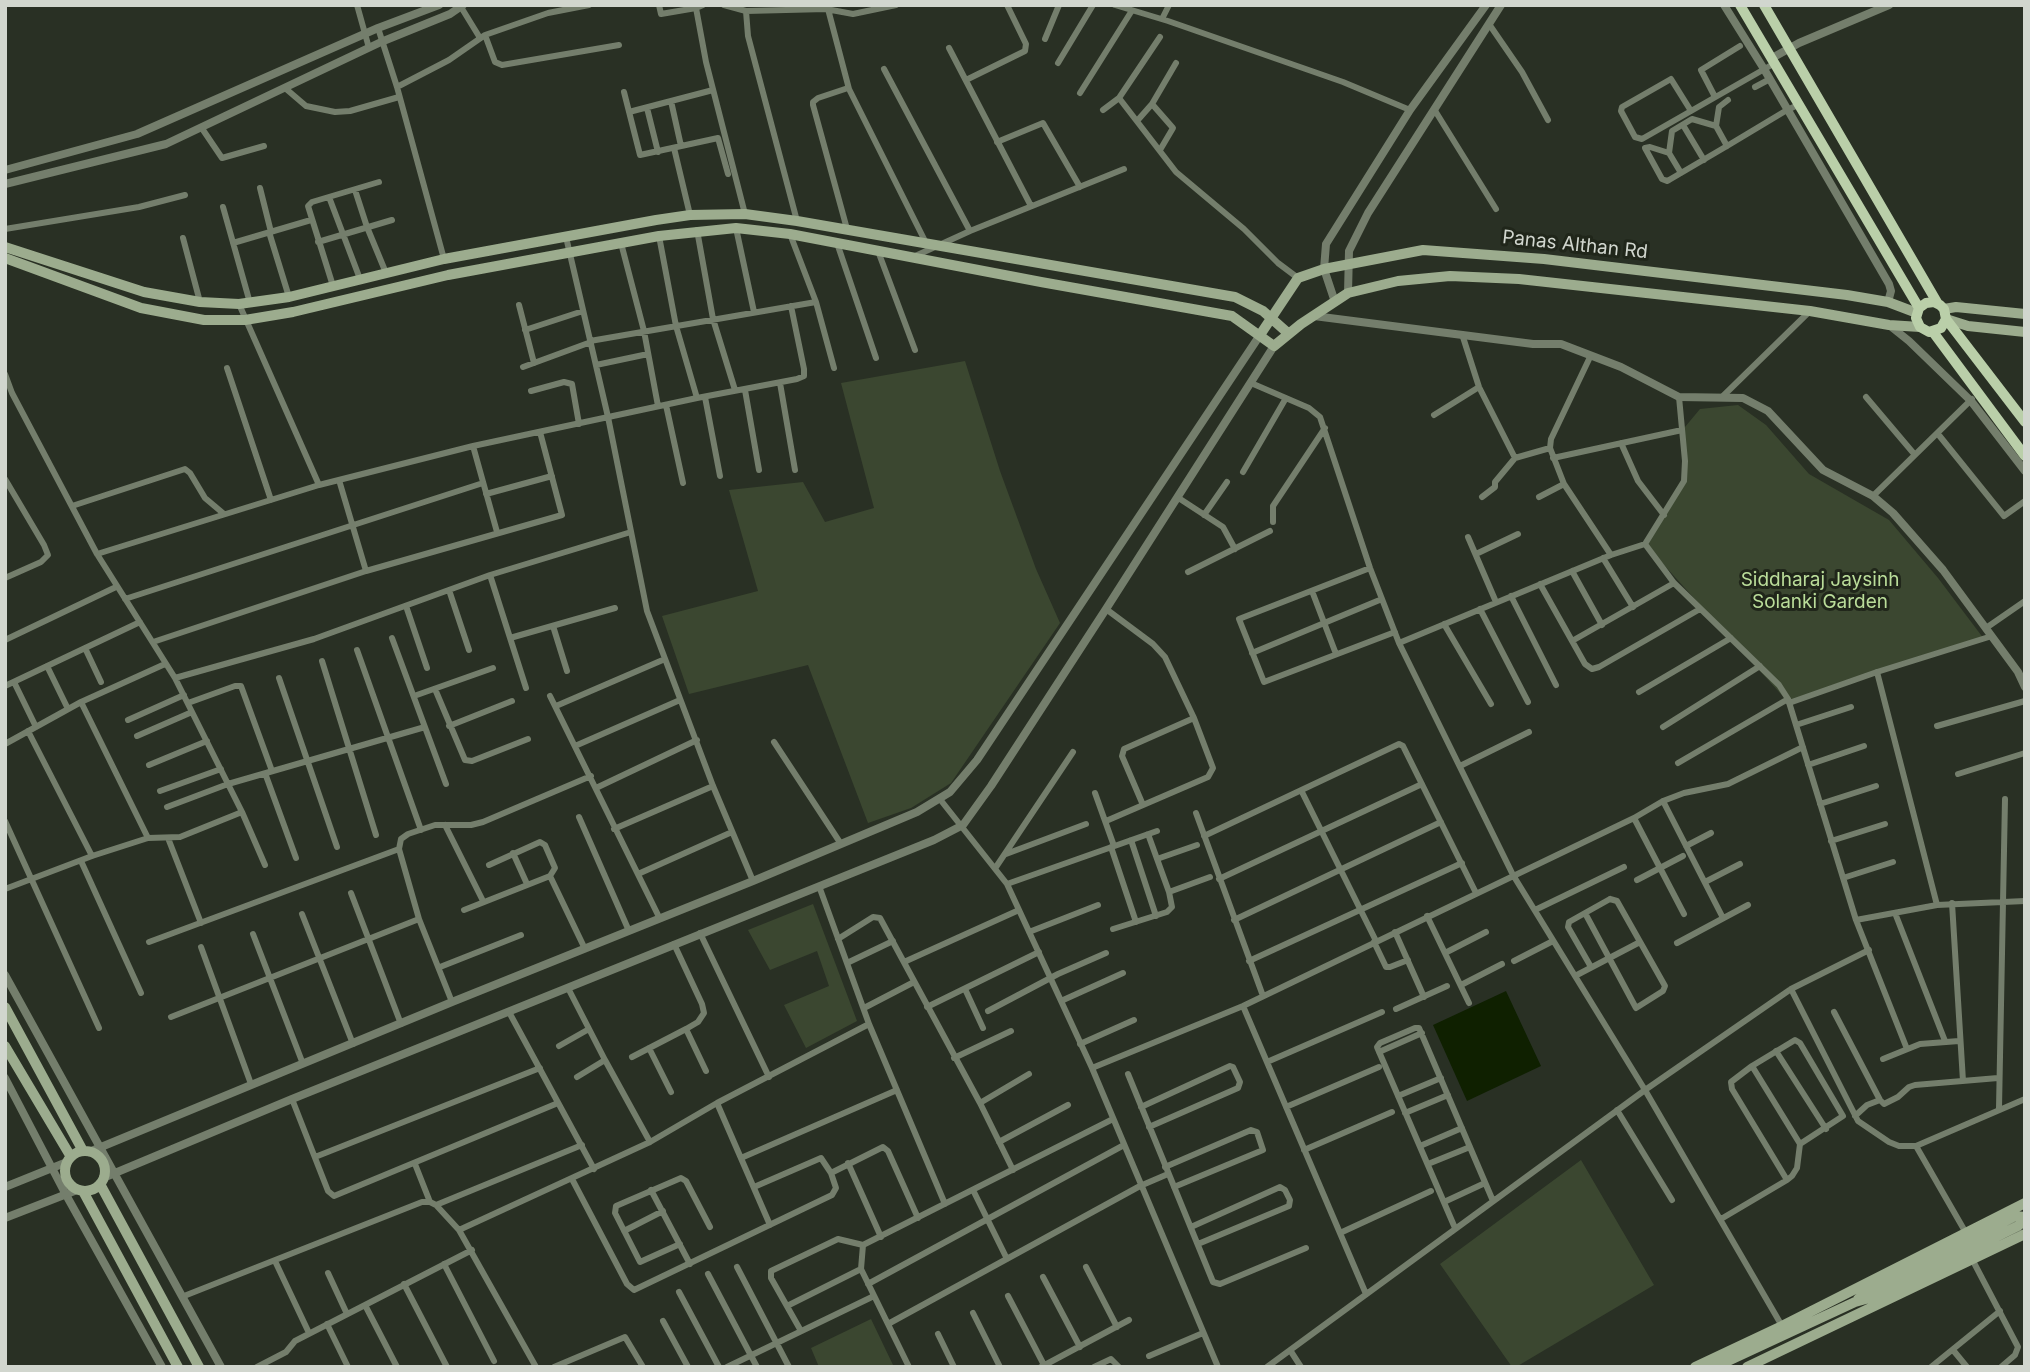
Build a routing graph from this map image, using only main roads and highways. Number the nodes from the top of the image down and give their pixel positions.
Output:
1 (1740, 5) edge
2 (1764, 5) edge
3 (5, 247) edge
4 (5, 258) edge
5 (1942, 310) junction
6 (1918, 311) junction
7 (2025, 314) edge
8 (1270, 318) junction
9 (1920, 327) junction
10 (1933, 332) junction
11 (2025, 332) edge
12 (1289, 334) junction
13 (1260, 335) junction
14 (1998, 365) dead end
15 (1987, 372) junction
16 (2025, 422) edge
17 (2025, 456) edge
18 (5, 1007) edge
19 (5, 1046) edge
20 (86, 1152) junction
21 (69, 1160) junction
22 (105, 1178) junction
23 (80, 1191) junction
24 (2025, 1203) edge
25 (2025, 1218) edge
26 (2025, 1234) edge
27 (178, 1367) edge
28 (200, 1367) edge
29 (1695, 1367) edge
30 (1714, 1367) edge
31 (1747, 1367) edge

1 - 6 main road
2 - 5 main road
3 - 8 main road
4 - 13 main road
5 - 6 main road
5 - 7 main road
5 - 10 main road
5 - 11 main road
5 - 15 main road
6 - 8 main road, Panas Althan Rd
6 - 9 main road
8 - 12 main road
8 - 13 main road
9 - 10 main road
9 - 12 main road, Panas Althan Rd
10 - 17 main road
12 - 13 main road, Panas Althan Rd
14 - 15 main road
15 - 16 main road
18 - 20 main road
19 - 21 main road
20 - 21 main road
20 - 22 main road
21 - 23 main road
22 - 23 main road
22 - 28 main road
23 - 27 main road
24 - 29 main road
25 - 30 main road
26 - 31 main road

